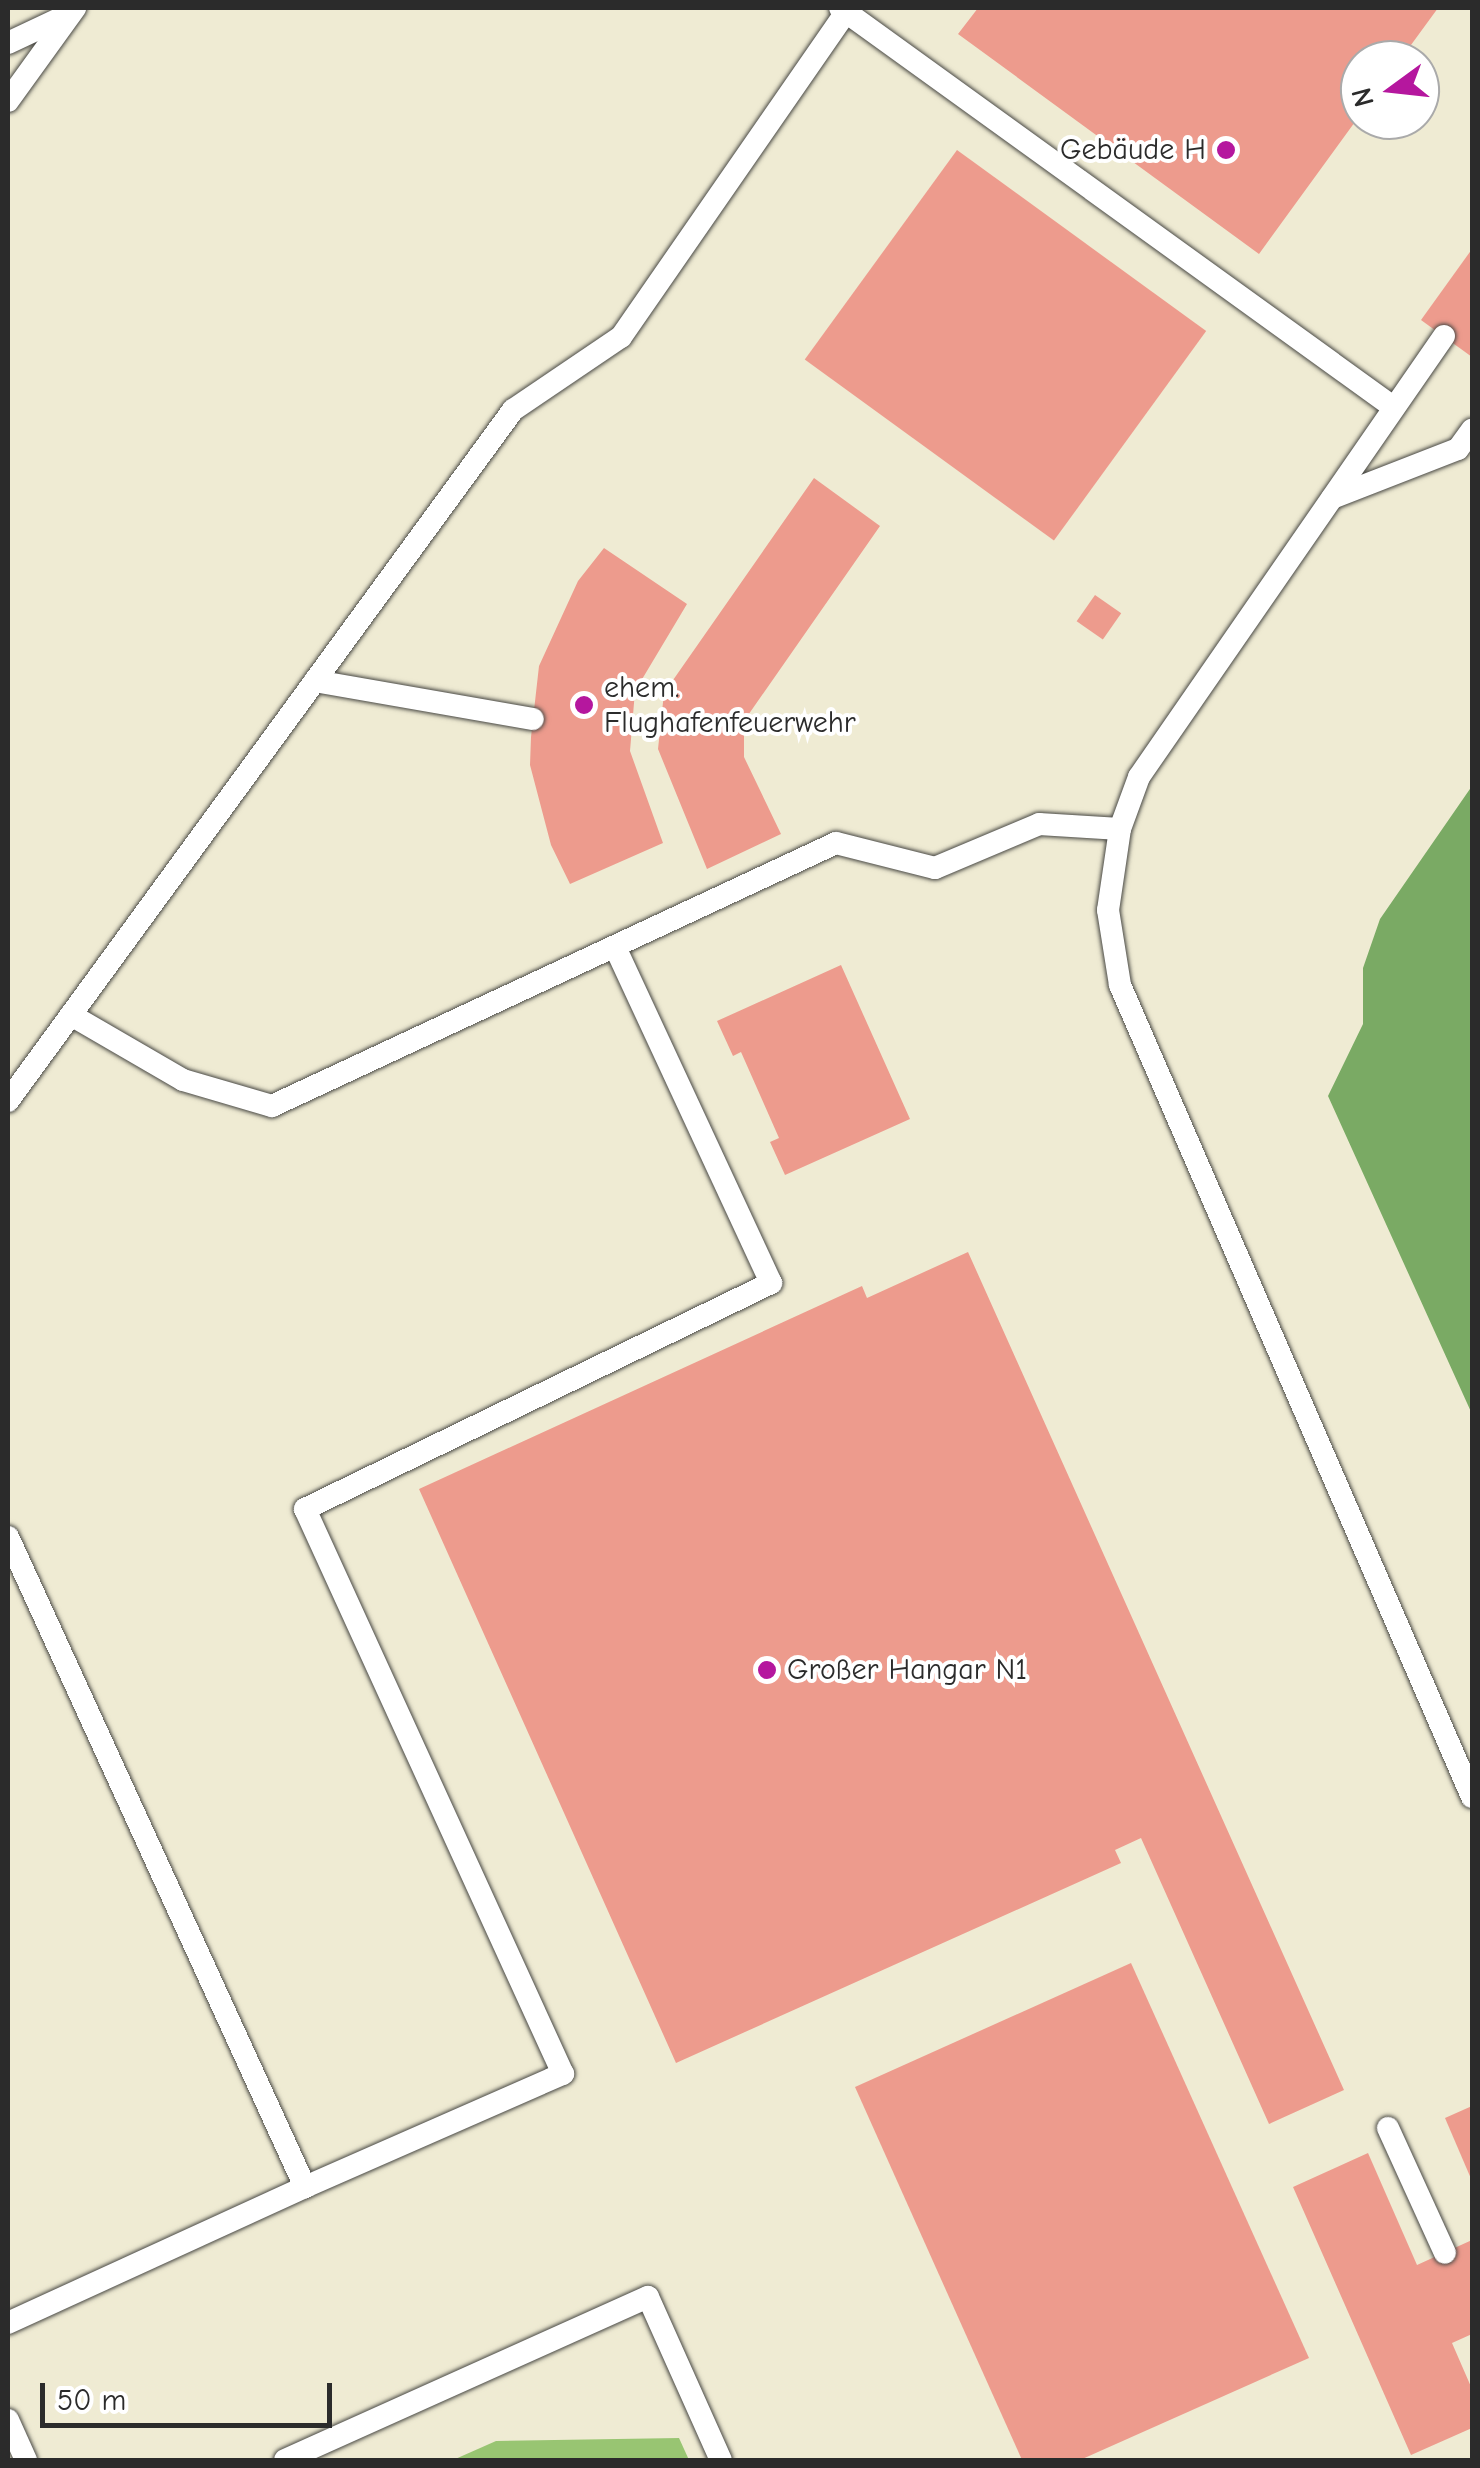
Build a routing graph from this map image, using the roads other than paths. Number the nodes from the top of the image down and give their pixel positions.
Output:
1 (74, 8) edge
2 (845, 9) edge
3 (8, 42) edge
4 (8, 100) edge
5 (1444, 336) dead end
6 (1394, 406) junction
7 (1472, 430) edge
8 (1332, 498) junction
9 (315, 680) junction
10 (532, 719) dead end
11 (1120, 829) junction
12 (615, 947) junction
13 (71, 1015) junction
14 (8, 1102) edge
15 (8, 1537) edge
16 (1472, 1798) edge
17 (1388, 2128) dead end
18 (305, 2187) junction
19 (1445, 2253) dead end
20 (8, 2323) edge
21 (8, 2420) edge
22 (26, 2460) edge
23 (285, 2460) edge
24 (720, 2460) edge

1 - 3 lane
1 - 4 lane
2 - 6 lane
2 - 9 lane
5 - 6 lane
6 - 8 lane
7 - 8 lane
8 - 11 lane
9 - 10 lane
9 - 13 lane
11 - 12 lane
11 - 16 lane
12 - 13 lane
12 - 18 lane
13 - 14 lane
15 - 18 lane
17 - 19 lane
18 - 20 lane
21 - 22 lane
23 - 24 lane

